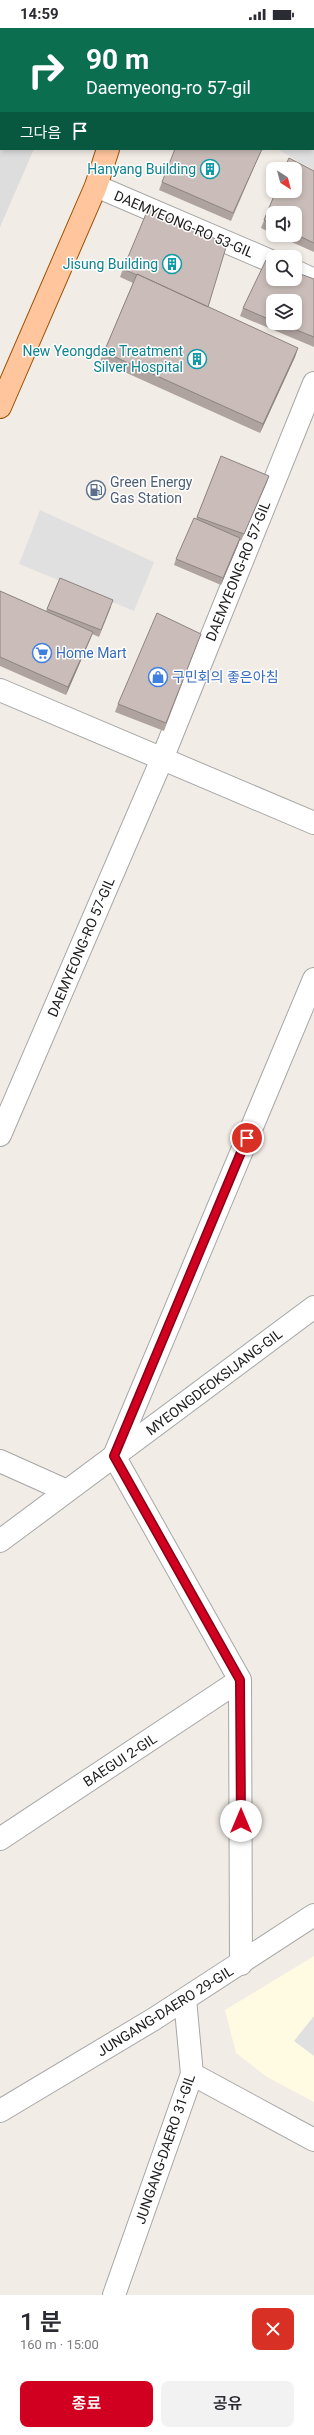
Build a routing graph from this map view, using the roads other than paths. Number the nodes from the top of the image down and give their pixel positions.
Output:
1 (108, 150) edge
2 (96, 186) junction
3 (266, 259) edge
4 (302, 275) edge
5 (314, 280) edge
6 (314, 383) edge
7 (0, 407) edge
8 (0, 690) edge
9 (162, 759) junction
10 (314, 823) edge
11 (314, 980) edge
12 (0, 1135) edge
13 (314, 1307) edge
14 (114, 1456) junction
15 (0, 1460) edge
16 (67, 1491) junction
17 (0, 1541) edge
18 (240, 1680) junction
19 (0, 1839) edge
20 (314, 1915) edge
21 (242, 1964) junction
22 (185, 1999) junction
23 (192, 2074) junction
24 (0, 2112) edge
25 (314, 2140) edge
26 (114, 2295) edge

1 - 2 main road
2 - 3 street, DAEMYEONG-RO 53-GIL
2 - 7 main road
4 - 5 street
6 - 9 street, DAEMYEONG-RO 57-GIL
8 - 9 street
9 - 10 street
9 - 12 street, DAEMYEONG-RO 57-GIL
11 - 14 street
13 - 14 street, MYEONGDEOKSIJANG-GIL
14 - 16 street, MYEONGDEOKSIJANG-GIL
14 - 18 street
15 - 16 street
16 - 17 street, MYEONGDEOKSIJANG-GIL
18 - 19 street, BAEGUI 2-GIL
18 - 21 street, JUNGANG-DAERO 29-GIL
20 - 21 street
21 - 22 street, JUNGANG-DAERO 29-GIL
22 - 23 street, JUNGANG-DAERO 31-GIL
22 - 24 street, JUNGANG-DAERO 29-GIL
23 - 25 street
23 - 26 street, JUNGANG-DAERO 31-GIL

